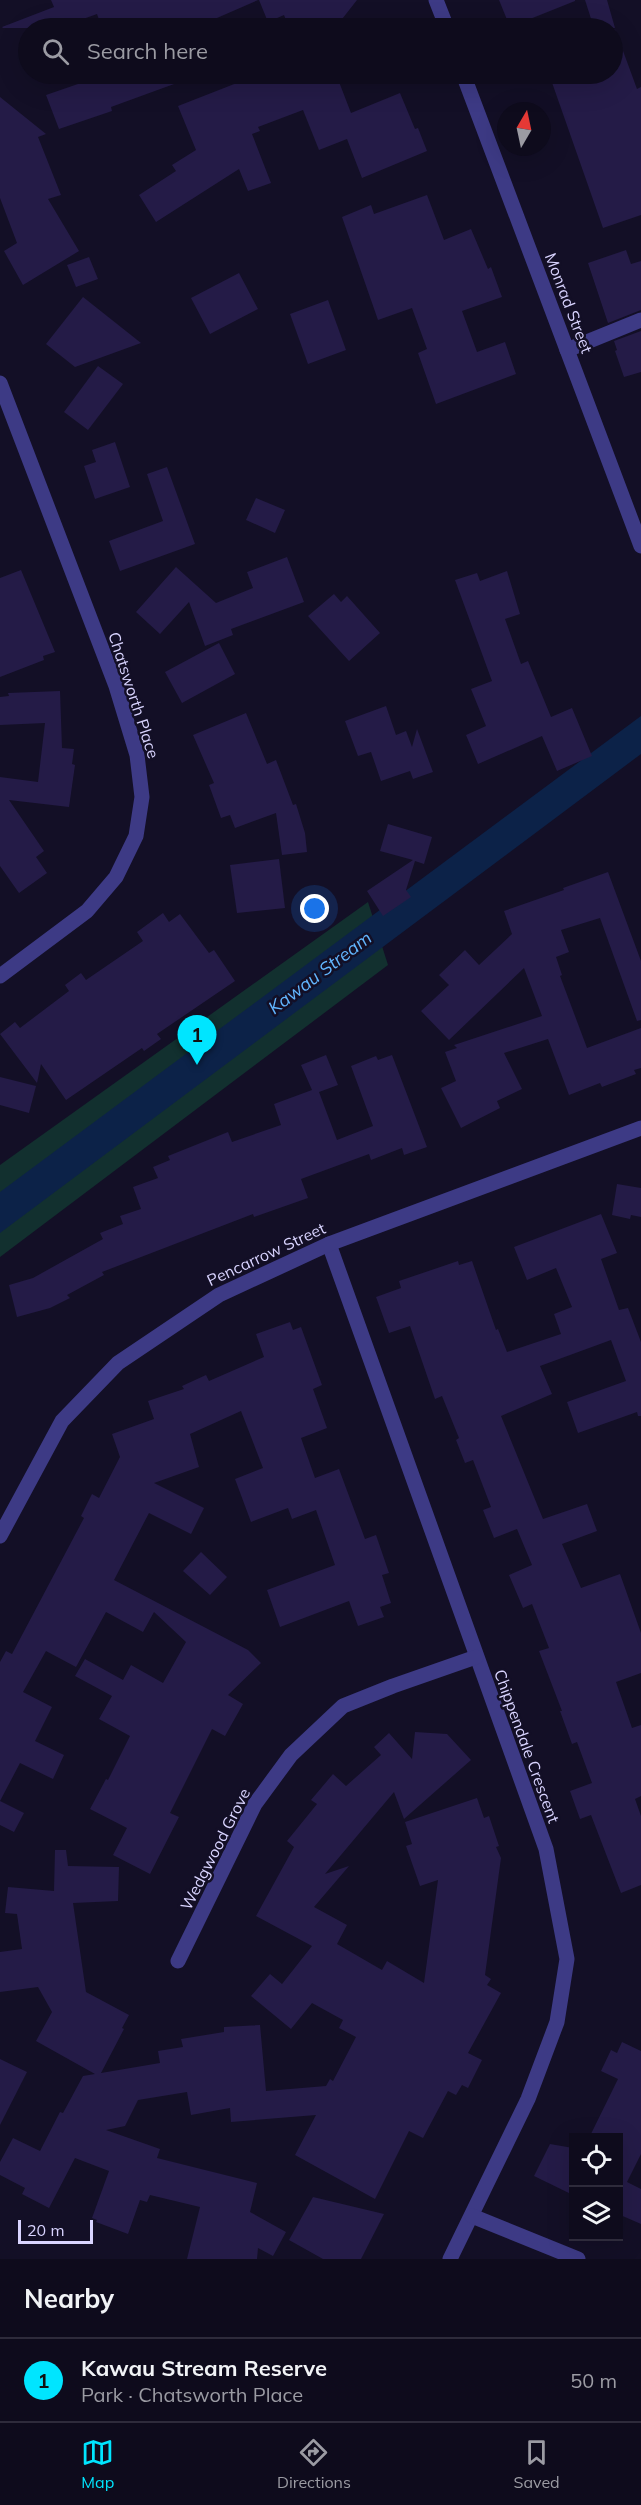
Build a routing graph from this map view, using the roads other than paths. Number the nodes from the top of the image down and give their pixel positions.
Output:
1 (436, 0) edge
2 (443, 18) edge
3 (468, 84) edge
4 (641, 320) edge
5 (567, 350) junction
6 (0, 383) edge
7 (641, 546) edge
8 (0, 976) edge
9 (641, 1128) edge
10 (329, 1244) junction
11 (0, 1536) edge
12 (476, 1657) junction
13 (178, 1961) dead end
14 (472, 2216) junction
15 (450, 2259) edge
16 (578, 2259) edge

1 - 2 street
3 - 5 street, Monrad Street
4 - 5 street
5 - 7 street, Monrad Street
6 - 8 street, Chatsworth Place
9 - 10 street, Pencarrow Street
10 - 11 street, Pencarrow Street
10 - 12 street, Chippendale Crescent
12 - 13 street, Wedgwood Grove
12 - 14 street, Chippendale Crescent
14 - 15 street, Chippendale Crescent
14 - 16 street

